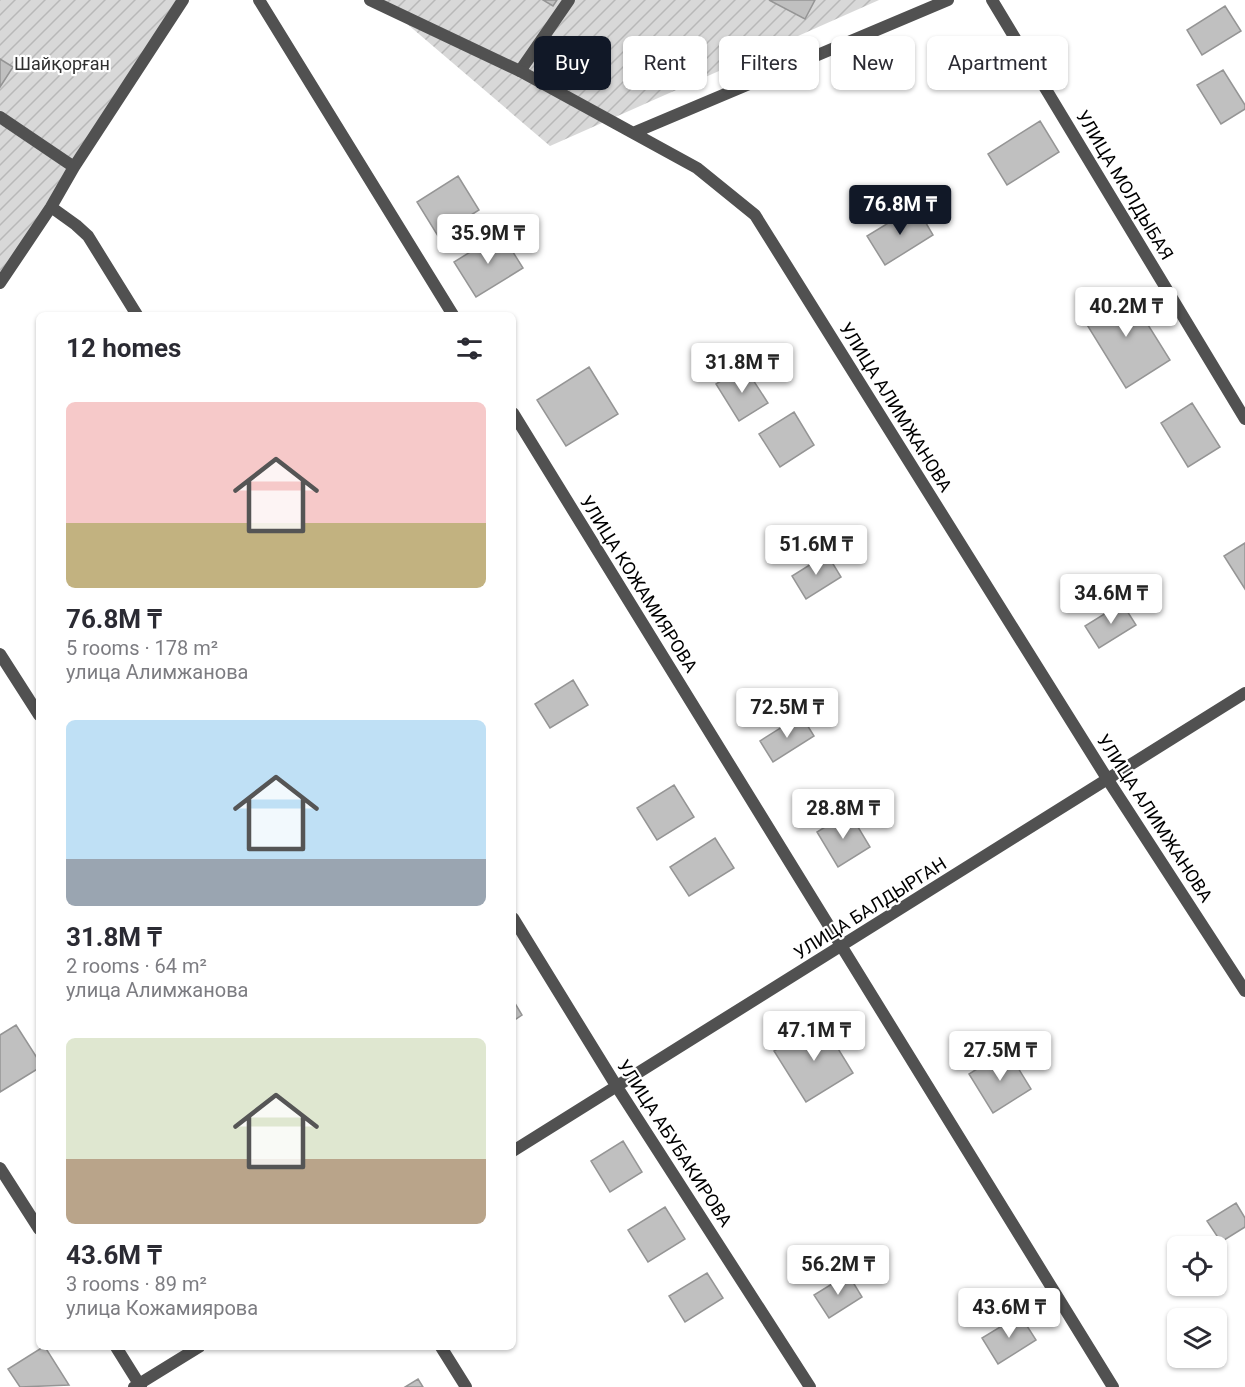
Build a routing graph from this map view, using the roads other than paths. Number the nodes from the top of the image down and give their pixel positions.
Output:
1 (183, 0) edge
2 (260, 0) edge
3 (370, 0) edge
4 (569, 0) edge
5 (948, 0) edge
6 (992, 0) edge
7 (520, 71) junction
8 (0, 117) edge
9 (633, 133) junction
10 (74, 167) junction
11 (51, 207) junction
12 (0, 283) edge
13 (135, 312) edge
14 (451, 312) edge
15 (516, 418) edge
16 (1245, 419) edge
17 (0, 654) edge
18 (1245, 693) edge
19 (36, 710) edge
20 (1108, 780) junction
21 (516, 923) edge
22 (841, 947) junction
23 (1245, 991) edge
24 (617, 1087) junction
25 (516, 1149) edge
26 (0, 1168) edge
27 (36, 1224) edge
28 (118, 1350) edge
29 (193, 1350) edge
30 (443, 1350) edge
31 (138, 1386) edge
32 (466, 1387) edge
33 (810, 1387) edge
34 (1113, 1387) edge

1 - 10 street
2 - 14 street
3 - 7 street, УЛИЦА АЛИМЖАНОВА
4 - 7 street
5 - 9 street
6 - 16 street, УЛИЦА МОЛДЫБАЯ
7 - 9 street, УЛИЦА АЛИМЖАНОВА
8 - 10 street
9 - 20 street, УЛИЦА АЛИМЖАНОВА
10 - 11 street
11 - 12 street
11 - 13 street
15 - 22 street, УЛИЦА КОЖАМИЯРОВА
17 - 19 street
18 - 20 street, УЛИЦА БАЛДЫРГАН
20 - 22 street, УЛИЦА БАЛДЫРГАН
20 - 23 street, УЛИЦА АЛИМЖАНОВА
21 - 24 street, УЛИЦА АБУБАКИРОВА
22 - 24 street, УЛИЦА БАЛДЫРГАН
22 - 34 street, УЛИЦА КОЖАМИЯРОВА
24 - 25 street, УЛИЦА БАЛДЫРГАН
24 - 33 street, УЛИЦА АБУБАКИРОВА
26 - 27 street
28 - 31 street
29 - 31 street
30 - 32 street

